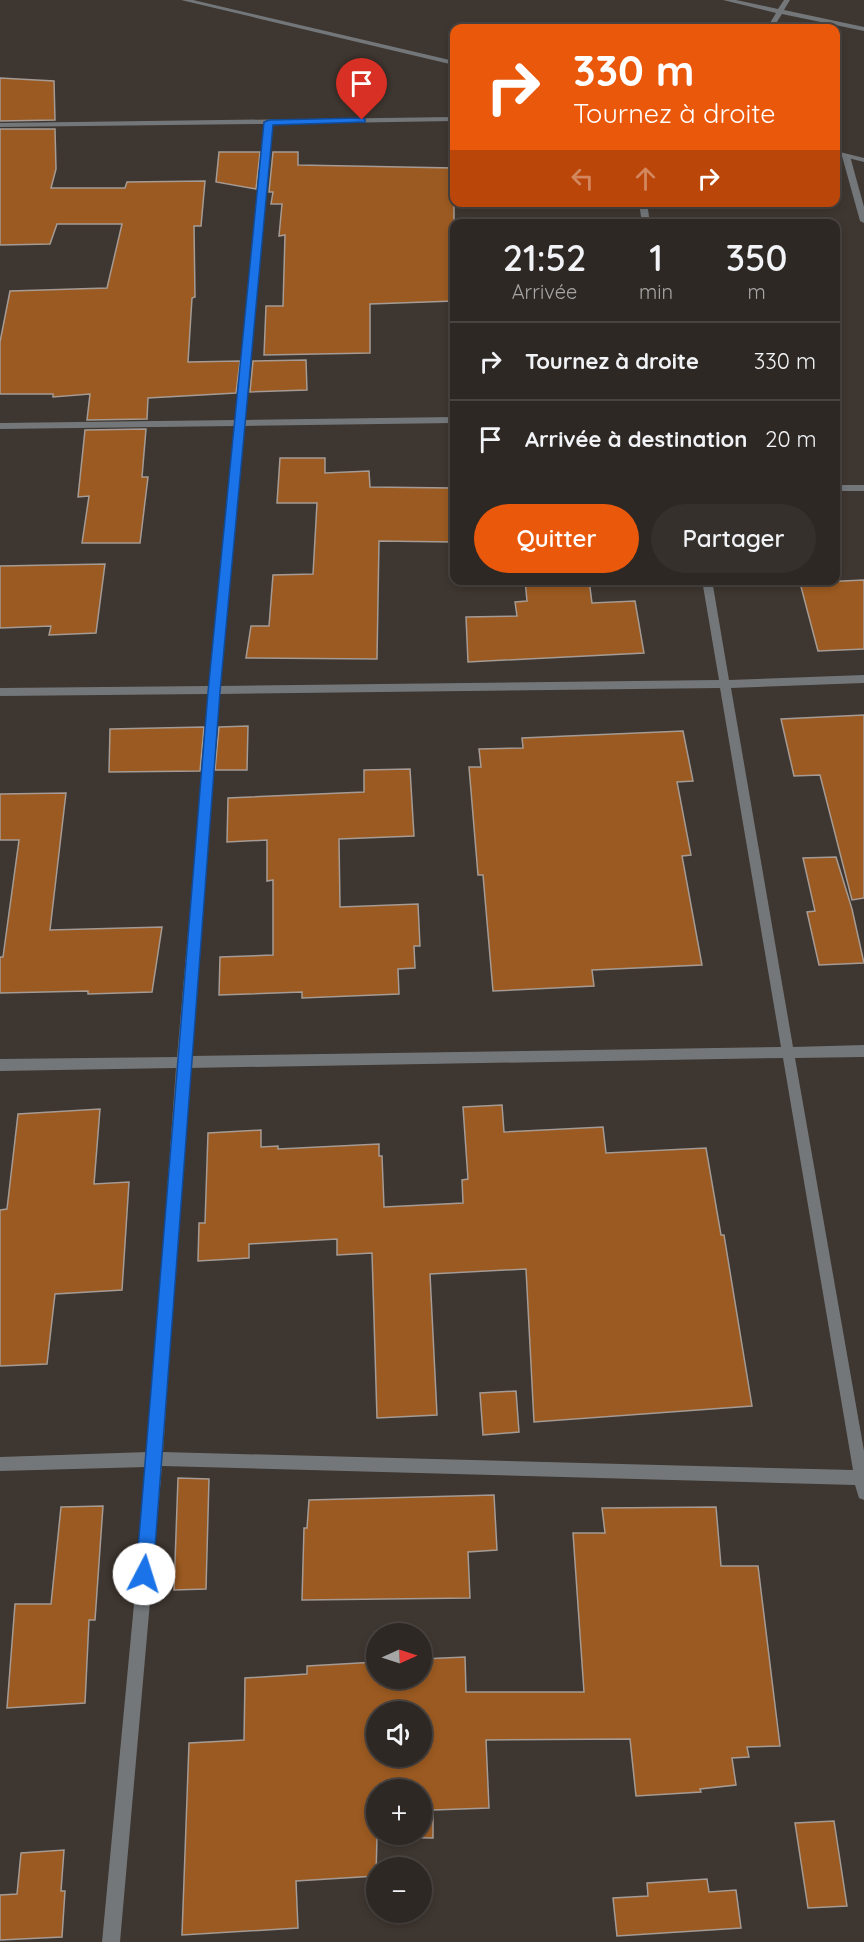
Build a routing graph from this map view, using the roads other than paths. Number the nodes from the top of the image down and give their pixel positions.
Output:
1 (184, 0) edge
2 (726, 0) edge
3 (788, 0) edge
4 (780, 12) junction
5 (772, 24) edge
6 (839, 24) edge
7 (840, 24) edge
8 (864, 29) edge
9 (450, 62) edge
10 (450, 118) edge
11 (269, 122) junction
12 (0, 124) edge
13 (840, 154) edge
14 (846, 156) junction
15 (864, 160) edge
16 (864, 220) edge
17 (450, 420) edge
18 (241, 423) junction
19 (0, 426) edge
20 (840, 488) edge
21 (864, 488) edge
22 (708, 585) edge
23 (864, 679) edge
24 (725, 684) junction
25 (0, 692) edge
26 (214, 692) junction
27 (864, 1051) edge
28 (788, 1052) junction
29 (183, 1062) junction
30 (0, 1065) edge
31 (155, 1459) junction
32 (0, 1464) edge
33 (863, 1483) edge
34 (111, 1942) edge

1 - 9 street
2 - 4 street
3 - 4 street
4 - 5 street
4 - 6 street
7 - 8 street
10 - 11 street
11 - 12 street
11 - 18 street
13 - 14 street
14 - 15 street
14 - 16 street
17 - 18 street
18 - 19 street
18 - 26 street
20 - 21 street
22 - 24 street
23 - 24 street
24 - 26 street
24 - 28 street
25 - 26 street
26 - 29 street
27 - 28 street
28 - 29 street
28 - 33 street
29 - 30 street
29 - 31 street
31 - 32 street
31 - 33 street
31 - 34 street

